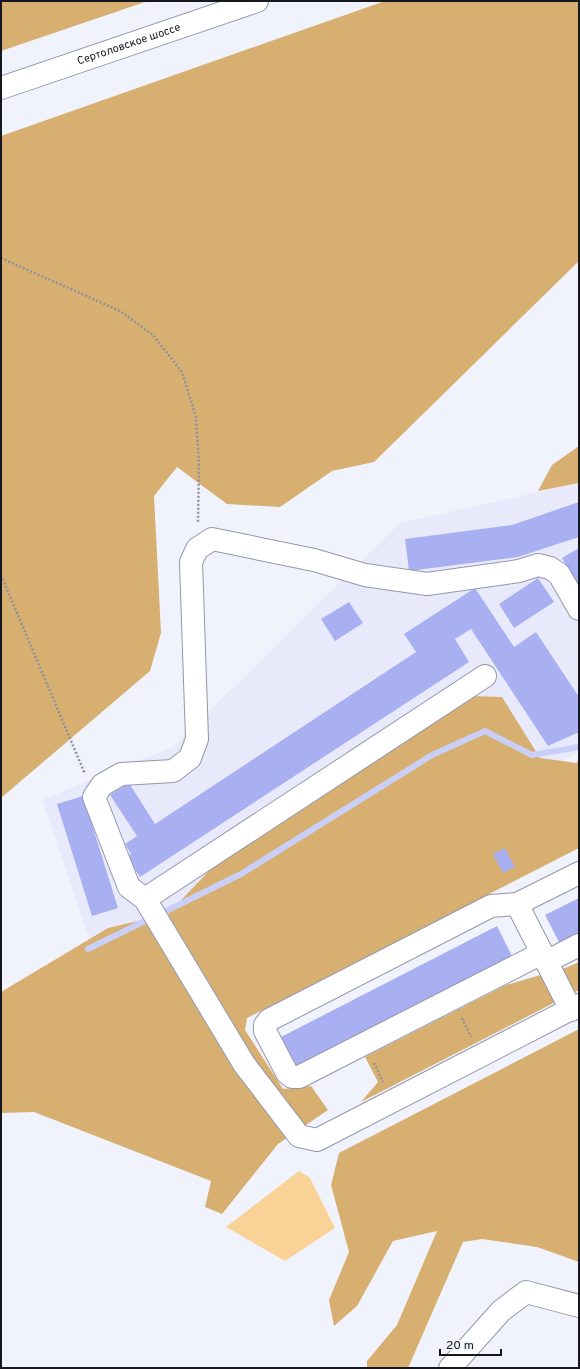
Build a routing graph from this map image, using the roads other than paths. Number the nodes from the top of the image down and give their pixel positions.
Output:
1 (257, 1) edge
2 (1, 88) edge
3 (579, 609) edge
4 (485, 676) dead end
5 (579, 873) edge
6 (145, 899) junction
7 (517, 904) junction
8 (579, 945) edge
9 (544, 958) junction
10 (575, 1007) edge
11 (265, 1027) junction
12 (231, 1042) junction
13 (579, 1306) edge
14 (450, 1368) edge

1 - 2 street, Сертоловское шоссе
3 - 6 street
4 - 6 street
5 - 7 street
6 - 12 street
7 - 9 street
7 - 11 street
8 - 9 street
9 - 10 street
9 - 11 street
10 - 12 street
11 - 12 street
13 - 14 street

